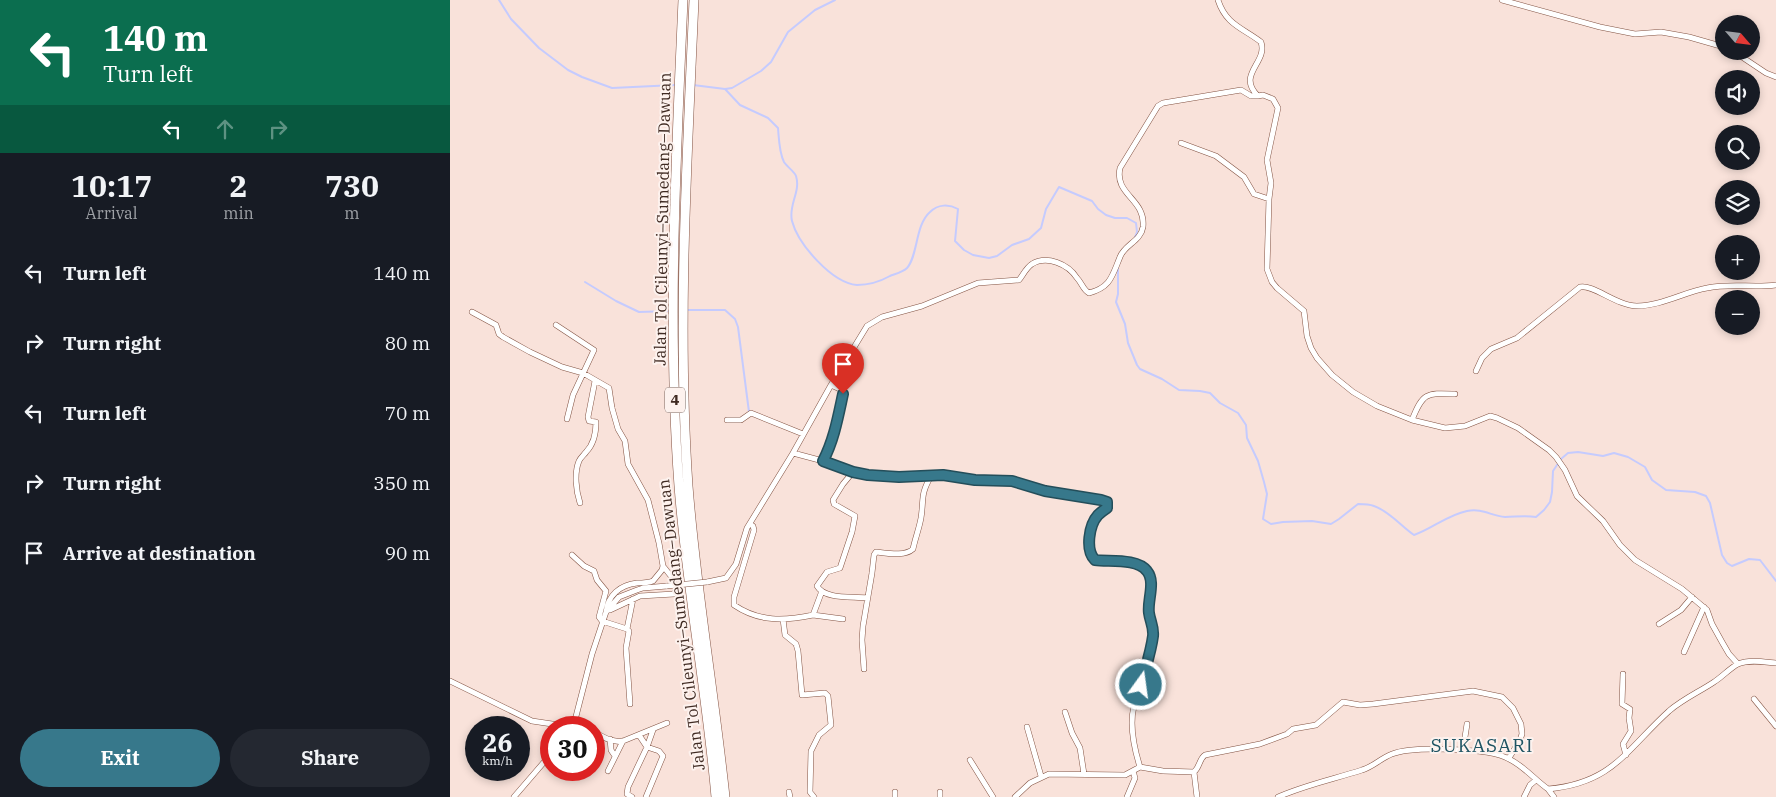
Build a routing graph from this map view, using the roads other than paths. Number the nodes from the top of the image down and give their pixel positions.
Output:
1 (683, 0) edge
2 (694, 0) edge
3 (1218, 0) edge
4 (1502, 0) edge
5 (1715, 44) edge
6 (1746, 60) edge
7 (1776, 77) edge
8 (1258, 96) junction
9 (1182, 143) dead end
10 (1269, 199) junction
11 (1776, 285) edge
12 (472, 312) dead end
13 (556, 325) dead end
14 (1476, 371) dead end
15 (583, 373) junction
16 (595, 381) junction
17 (831, 385) junction
18 (1456, 394) dead end
19 (567, 419) dead end
20 (727, 420) dead end
21 (1412, 420) junction
22 (803, 434) junction
23 (793, 453) junction
24 (823, 461) junction
25 (853, 472) junction
26 (931, 476) junction
27 (580, 504) dead end
28 (750, 524) junction
29 (739, 553) junction
30 (746, 554) junction
31 (572, 555) dead end
32 (663, 566) junction
33 (674, 580) dead end
34 (676, 590) dead end
35 (822, 592) junction
36 (1692, 597) junction
37 (633, 598) junction
38 (867, 598) junction
39 (1704, 608) junction
40 (606, 612) junction
41 (813, 614) junction
42 (783, 619) junction
43 (843, 619) dead end
44 (602, 621) junction
45 (1659, 624) dead end
46 (626, 629) junction
47 (1684, 652) dead end
48 (1776, 663) edge
49 (1738, 664) junction
50 (864, 669) dead end
51 (1623, 674) dead end
52 (450, 681) edge
53 (1754, 699) dead end
54 (630, 704) dead end
55 (1065, 712) dead end
56 (578, 716) edge
57 (540, 721) edge
58 (667, 723) dead end
59 (1467, 724) dead end
60 (1027, 726) dead end
61 (1776, 726) edge
62 (653, 730) junction
63 (639, 735) junction
64 (605, 738) edge
65 (610, 740) junction
66 (623, 741) junction
67 (647, 746) junction
68 (1462, 750) junction
69 (1626, 755) junction
70 (615, 756) junction
71 (1509, 758) junction
72 (970, 760) dead end
73 (540, 767) edge
74 (1140, 767) junction
75 (608, 771) dead end
76 (1133, 771) junction
77 (1194, 772) junction
78 (1084, 774) junction
79 (1040, 776) junction
80 (1536, 780) junction
81 (1548, 789) junction
82 (514, 797) edge
83 (632, 797) edge
84 (646, 797) edge
85 (716, 797) edge
86 (725, 797) edge
87 (814, 797) edge
88 (993, 797) edge
89 (1015, 797) edge
90 (1127, 797) edge
91 (1197, 797) edge
92 (1278, 797) edge
93 (1524, 797) edge
94 (1554, 797) edge

1 - 85 highway, Jalan Tol Cileunyi–Sumedang–Dawuan / 4
2 - 86 highway, Jalan Tol Cileunyi–Sumedang–Dawuan / 4
3 - 8 street
4 - 5 street
6 - 7 street
8 - 10 street
8 - 17 street
9 - 10 street
10 - 21 street
11 - 14 street
12 - 15 street
13 - 15 street
15 - 16 street
15 - 19 street
16 - 27 street
16 - 32 street
17 - 22 street
17 - 24 street
18 - 21 street
20 - 22 street
21 - 36 street
22 - 23 street
23 - 24 street
23 - 28 street
24 - 25 street
25 - 26 street
25 - 35 street
26 - 38 street
26 - 74 street
28 - 29 street
28 - 30 street
29 - 30 street
29 - 40 street, bridge
30 - 42 street
31 - 44 street
32 - 33 street
32 - 40 street
34 - 37 street
35 - 38 street
35 - 41 street
36 - 39 street
36 - 45 street
37 - 40 street
37 - 46 street
38 - 50 street
39 - 47 street
39 - 49 street
40 - 44 street
41 - 42 street
41 - 43 street
42 - 87 street
44 - 46 street
44 - 56 street
46 - 54 street
48 - 49 street
49 - 69 street
51 - 69 street
52 - 57 street
53 - 61 street
55 - 78 street
58 - 62 street
59 - 68 street
60 - 79 street
62 - 63 street
62 - 67 street
63 - 66 street
63 - 67 street
64 - 65 street
65 - 66 street
65 - 70 street
66 - 70 street
67 - 83 street
67 - 84 street
68 - 71 street
68 - 92 street
69 - 81 street
70 - 75 street
71 - 77 street
71 - 80 street
72 - 88 street
73 - 82 street
74 - 76 street
74 - 77 street
76 - 78 street
76 - 90 street
77 - 91 street
78 - 79 street
79 - 89 street
80 - 81 street
80 - 93 street
81 - 94 street

